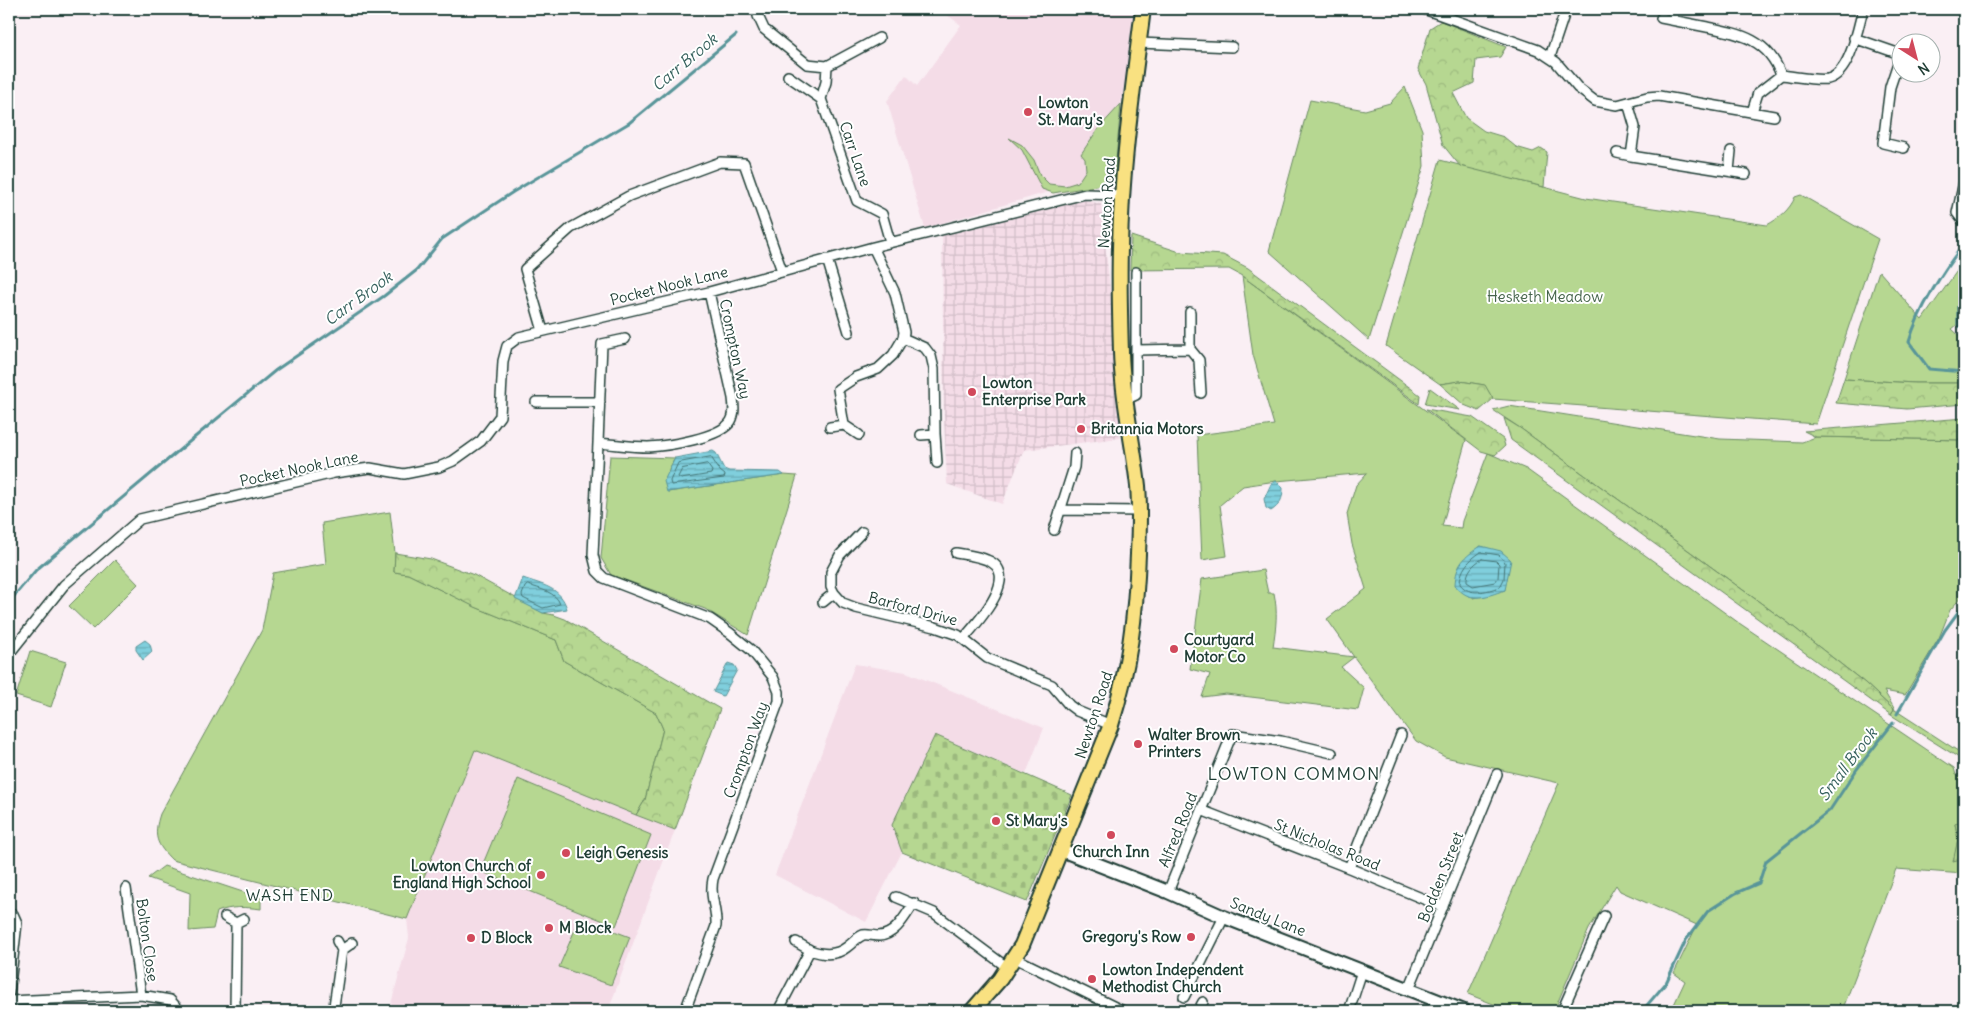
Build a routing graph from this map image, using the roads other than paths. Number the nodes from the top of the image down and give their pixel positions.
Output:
1 (762, 9) edge
2 (1143, 9) edge
3 (1424, 9) edge
4 (1566, 9) edge
5 (1674, 9) edge
6 (1863, 9) edge
7 (1661, 18) dead end
8 (1672, 20) junction
9 (879, 38) dead end
10 (1854, 38) junction
11 (1139, 43) junction
12 (1232, 47) dead end
13 (1890, 52) edge
14 (1550, 57) junction
15 (827, 66) junction
16 (1781, 75) junction
17 (788, 76) dead end
18 (1892, 82) edge
19 (821, 98) junction
20 (1628, 103) junction
21 (1752, 112) junction
22 (1774, 116) dead end
23 (1904, 148) dead end
24 (1731, 151) dead end
25 (1617, 153) dead end
26 (1631, 156) junction
27 (1729, 171) junction
28 (1746, 174) dead end
29 (1964, 182) edge
30 (1123, 195) junction
31 (1964, 222) edge
32 (890, 242) junction
33 (873, 247) junction
34 (827, 259) junction
35 (782, 270) junction
36 (1136, 272) dead end
37 (709, 292) junction
38 (1190, 312) dead end
39 (543, 331) junction
40 (849, 332) dead end
41 (903, 338) junction
42 (625, 339) dead end
43 (1190, 349) junction
44 (1136, 350) junction
45 (1201, 393) dead end
46 (1125, 400) junction
47 (536, 402) dead end
48 (600, 402) junction
49 (844, 425) junction
50 (830, 427) dead end
51 (935, 434) junction
52 (859, 435) dead end
53 (921, 435) dead end
54 (598, 443) junction
55 (1075, 453) dead end
56 (937, 463) dead end
57 (1060, 510) junction
58 (1139, 511) junction
59 (1054, 530) dead end
60 (862, 532) dead end
61 (956, 554) dead end
62 (834, 593) junction
63 (823, 602) dead end
64 (964, 638) junction
65 (9, 654) edge
66 (1111, 725) junction
67 (1401, 735) dead end
68 (1332, 753) dead end
69 (1497, 774) dead end
70 (1201, 810) junction
71 (1061, 850) junction
72 (1349, 868) junction
73 (126, 888) dead end
74 (1168, 892) junction
75 (896, 897) dead end
76 (914, 904) junction
77 (1443, 907) junction
78 (9, 912) edge
79 (1604, 916) dead end
80 (225, 917) dead end
81 (1224, 917) junction
82 (337, 941) dead end
83 (796, 942) dead end
84 (352, 943) dead end
85 (342, 950) junction
86 (810, 950) junction
87 (1012, 963) junction
88 (1362, 971) junction
89 (1409, 988) junction
90 (9, 993) edge
91 (141, 995) junction
92 (1184, 997) dead end
93 (9, 1001) edge
94 (1203, 1002) dead end
95 (1447, 1008) edge
96 (180, 1011) edge
97 (235, 1011) edge
98 (330, 1011) edge
99 (685, 1011) edge
100 (778, 1011) edge
101 (972, 1011) edge
102 (1123, 1011) edge
103 (1198, 1011) edge
104 (1349, 1011) edge
105 (1464, 1011) edge
106 (1562, 1011) edge

1 - 15 street
2 - 11 main road, Newton Road
3 - 14 street
4 - 14 street
5 - 8 street
6 - 10 street
7 - 8 street
8 - 16 street
9 - 15 street
10 - 13 street
10 - 16 street
11 - 12 street
11 - 30 main road, Newton Road
14 - 20 street
15 - 19 street
16 - 21 street
17 - 19 street
18 - 23 street
19 - 32 street, Carr Lane
20 - 21 street
20 - 26 street
21 - 22 street
24 - 27 street
25 - 26 street
26 - 27 street
27 - 28 street
29 - 31 street
30 - 32 street, Pocket Nook Lane
30 - 46 main road, Newton Road
32 - 33 street, Pocket Nook Lane
33 - 34 street, Pocket Nook Lane
33 - 41 street
34 - 35 street, Pocket Nook Lane
34 - 40 street
35 - 37 street, Pocket Nook Lane
35 - 39 street
36 - 44 street
37 - 39 street, Pocket Nook Lane
37 - 54 street, Crompton Way
38 - 43 street
39 - 65 street, Pocket Nook Lane
41 - 49 street
41 - 51 street
42 - 48 street, Crompton Way
43 - 44 street
43 - 45 street
44 - 46 street
46 - 58 main road, Newton Road
47 - 48 street
48 - 54 street, Crompton Way
49 - 50 street
49 - 52 street
51 - 53 street
51 - 56 street
54 - 99 street, Crompton Way
55 - 57 street
57 - 58 street
57 - 59 street
58 - 66 main road, Newton Road
60 - 62 street
61 - 64 street
62 - 63 street
62 - 64 street, Barford Drive
64 - 66 street, Barford Drive
66 - 71 main road, Newton Road
67 - 72 street
68 - 70 street, Alfred Road
69 - 77 street, Bodden Street
70 - 72 street, St Nicholas Road
70 - 74 street, Alfred Road
71 - 74 street, Sandy Lane
71 - 87 main road, Newton Road
72 - 77 street, St Nicholas Road
73 - 91 street, Bolton Close
74 - 81 street, Sandy Lane
75 - 76 street
76 - 86 street
76 - 87 street
77 - 89 street, Bodden Street
78 - 90 street
79 - 106 street
80 - 97 street
81 - 88 street, Sandy Lane
81 - 92 street
82 - 85 street
83 - 86 street
84 - 85 street
85 - 98 street
86 - 100 street
87 - 101 main road, Newton Road
87 - 102 street
88 - 89 street, Sandy Lane
88 - 104 street
89 - 95 street, Sandy Lane
91 - 93 street
91 - 96 street
94 - 103 street
95 - 105 street, Sandy Lane

